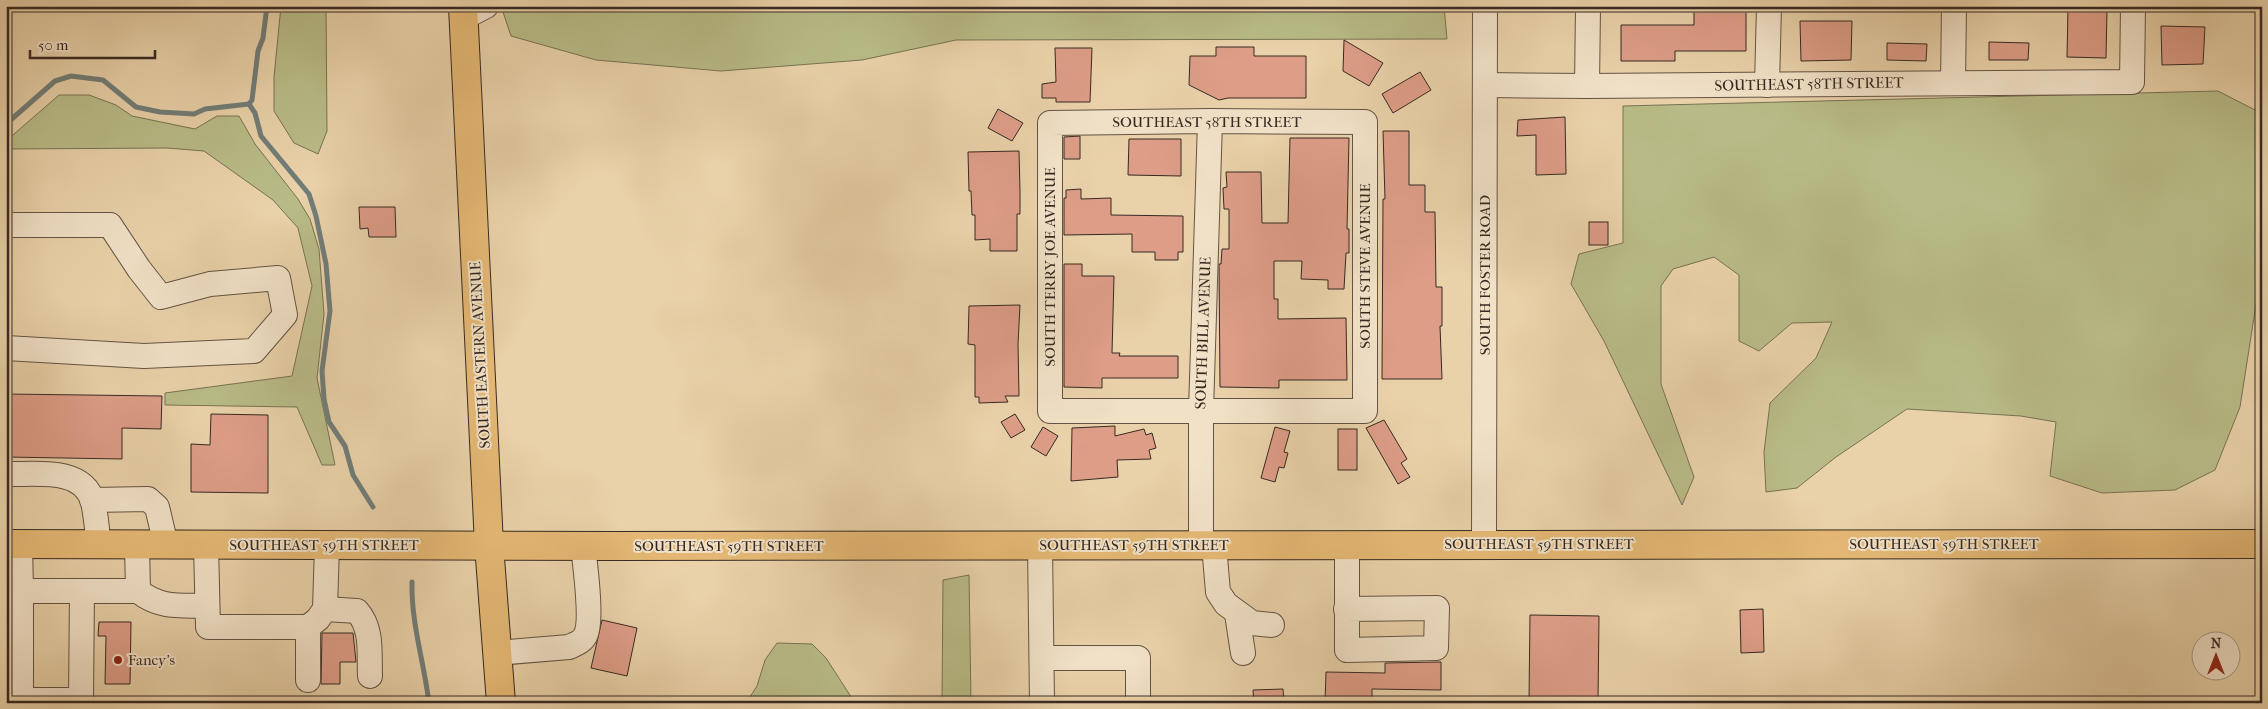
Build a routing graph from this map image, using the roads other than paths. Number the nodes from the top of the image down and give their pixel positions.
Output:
1 (1485, 6) edge
2 (1588, 6) edge
3 (1769, 6) edge
4 (1954, 6) edge
5 (2133, 6) edge
6 (471, 10) edge
7 (1953, 83) junction
8 (1486, 85) junction
9 (1767, 85) junction
10 (1588, 86) junction
11 (1210, 121) junction
12 (1365, 122) joint
13 (1050, 123) joint
14 (6, 225) edge
15 (6, 348) edge
16 (1201, 412) junction
17 (6, 474) edge
18 (92, 500) junction
19 (13, 544) edge
20 (1347, 544) junction
21 (1484, 544) junction
22 (2262, 544) edge
23 (99, 545) junction
24 (137, 545) junction
25 (166, 545) junction
26 (206, 545) junction
27 (327, 545) junction
28 (1040, 545) junction
29 (1208, 545) junction
30 (489, 546) junction
31 (584, 546) junction
32 (14, 591) edge
33 (82, 591) junction
34 (138, 591) junction
35 (208, 606) junction
36 (325, 609) junction
37 (1346, 609) dead end
38 (1236, 614) junction
39 (1272, 625) dead end
40 (308, 627) junction
41 (497, 653) junction
42 (1243, 653) dead end
43 (1042, 658) junction
44 (370, 676) dead end
45 (308, 680) dead end
46 (501, 703) edge
47 (1042, 703) edge
48 (1138, 703) edge

1 - 8 street, SOUTH FOSTER ROAD
2 - 10 street
3 - 9 street
4 - 7 street
5 - 7 street, SOUTHEAST 58TH STREET
6 - 30 main road, SOUTH EASTERN AVENUE
7 - 9 street, SOUTHEAST 58TH STREET
8 - 10 street, SOUTHEAST 58TH STREET
8 - 21 street, SOUTH FOSTER ROAD
9 - 10 street, SOUTHEAST 58TH STREET
11 - 12 street, SOUTHEAST 58TH STREET
11 - 13 street, SOUTHEAST 58TH STREET
11 - 16 street, SOUTH BILL AVENUE
12 - 16 street, SOUTH STEVE AVENUE
13 - 16 street, SOUTH TERRY JOE AVENUE
14 - 15 street
16 - 29 street, SOUTH BILL AVENUE
17 - 18 street
18 - 23 street
18 - 25 street
19 - 23 main road, SOUTHEAST 59TH STREET
19 - 32 street
20 - 21 main road, SOUTHEAST 59TH STREET
20 - 29 main road, SOUTHEAST 59TH STREET
20 - 37 street
21 - 22 main road, SOUTHEAST 59TH STREET
23 - 24 main road, SOUTHEAST 59TH STREET
24 - 25 main road, SOUTHEAST 59TH STREET
24 - 34 street
25 - 26 main road, SOUTHEAST 59TH STREET
26 - 27 main road, SOUTHEAST 59TH STREET
26 - 35 street
27 - 30 main road, SOUTHEAST 59TH STREET
27 - 36 street
28 - 29 main road, SOUTHEAST 59TH STREET
28 - 31 main road, SOUTHEAST 59TH STREET
28 - 43 street
29 - 38 street, SOUTH BILL AVENUE
30 - 31 main road, SOUTHEAST 59TH STREET
30 - 41 main road, SOUTH EASTERN AVENUE
31 - 41 street
32 - 33 street
32 - 33 street
33 - 34 street
34 - 35 street
35 - 40 street
36 - 40 street
36 - 44 street
38 - 39 street
38 - 42 street
40 - 45 street
41 - 46 main road, SOUTH EASTERN AVENUE
43 - 47 street
43 - 48 street

